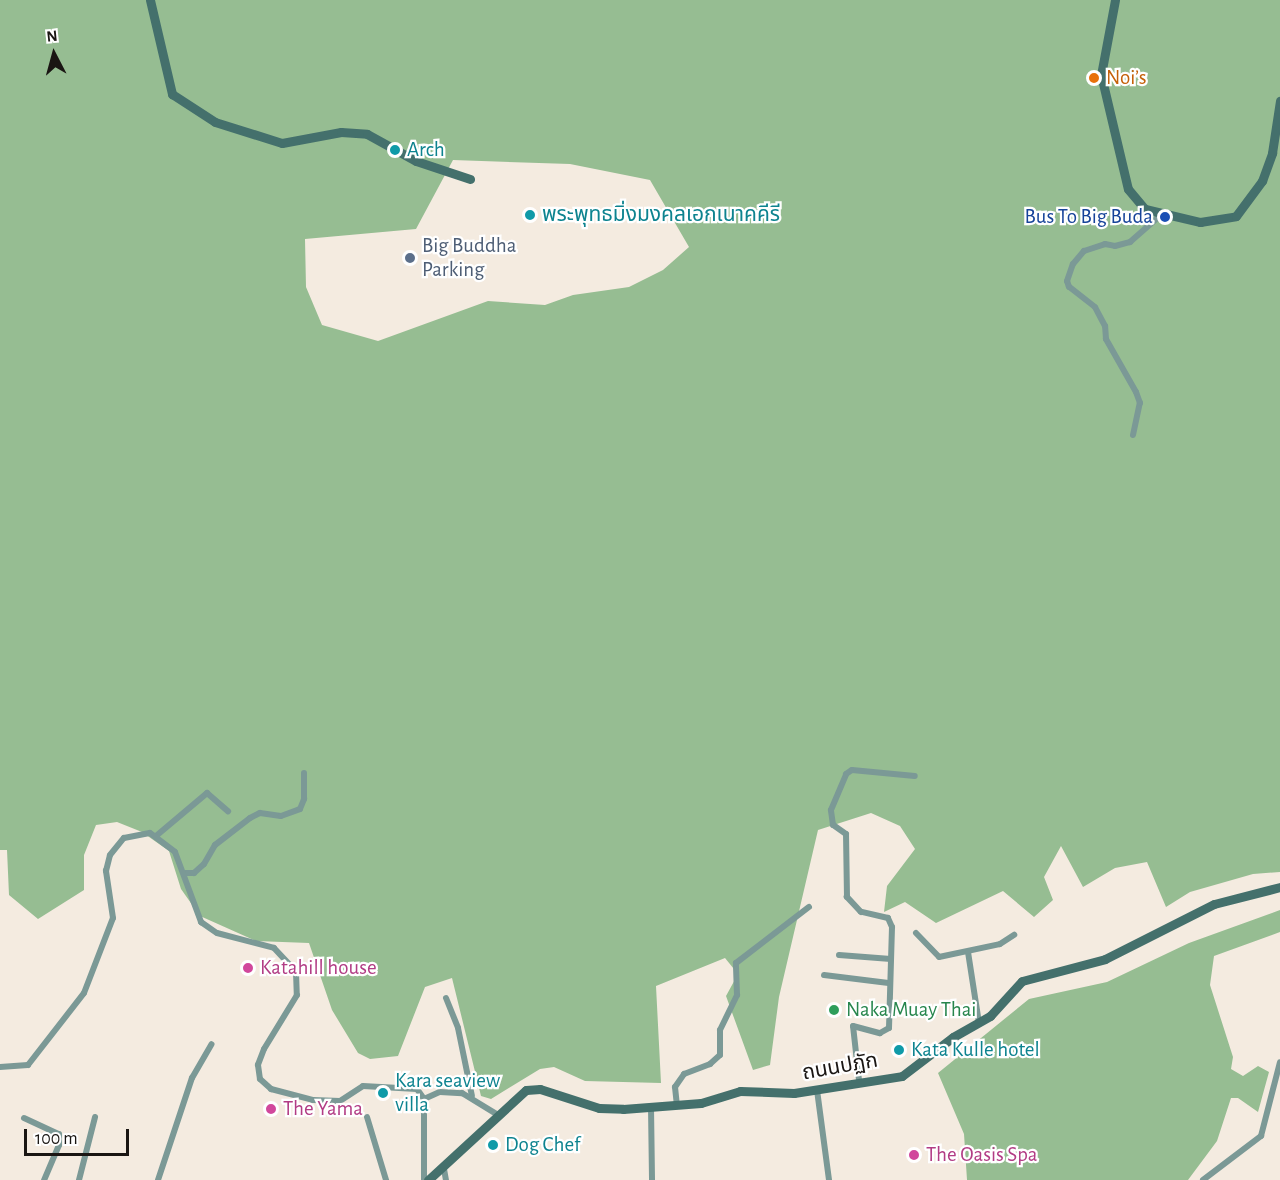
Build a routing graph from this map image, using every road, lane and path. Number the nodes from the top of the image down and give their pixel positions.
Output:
1 (150, 0) edge
2 (1115, 0) edge
3 (1280, 101) edge
4 (470, 179) dead end
5 (1163, 213) junction
6 (1133, 435) dead end
7 (304, 773) dead end
8 (915, 776) dead end
9 (228, 811) dead end
10 (156, 836) junction
11 (184, 873) junction
12 (1280, 887) edge
13 (809, 907) dead end
14 (916, 933) dead end
15 (1014, 935) dead end
16 (968, 952) junction
17 (839, 955) dead end
18 (891, 959) junction
19 (824, 975) dead end
20 (889, 983) junction
21 (446, 998) dead end
22 (979, 1024) junction
23 (212, 1044) dead end
24 (1280, 1062) edge
25 (0, 1067) edge
26 (860, 1080) junction
27 (817, 1090) junction
28 (472, 1096) junction
29 (424, 1099) junction
30 (677, 1106) junction
31 (651, 1107) junction
32 (498, 1115) junction
33 (95, 1117) dead end
34 (367, 1117) dead end
35 (24, 1118) dead end
36 (444, 1169) junction
37 (44, 1180) edge
38 (79, 1180) edge
39 (158, 1180) edge
40 (386, 1180) edge
41 (424, 1180) edge
42 (428, 1180) edge
43 (446, 1180) edge
44 (652, 1180) edge
45 (829, 1180) edge
46 (1203, 1180) edge

1 - 4 main road
2 - 5 main road
3 - 5 main road
5 - 6 street
7 - 11 street
8 - 18 street
9 - 10 street
10 - 11 street
10 - 25 street
11 - 29 street
12 - 22 main road, ถนนปฏัก
13 - 30 street
14 - 16 street
15 - 16 street
16 - 22 street
17 - 18 street
18 - 20 street
19 - 20 street
20 - 26 street
21 - 28 street
22 - 26 main road, ถนนปฏัก
23 - 39 street
24 - 46 street
26 - 27 main road, ถนนปฏัก
27 - 30 main road, ถนนปฏัก
27 - 45 street
28 - 29 street
28 - 32 street
29 - 41 street
30 - 31 main road, ถนนปฏัก
31 - 32 main road, ถนนปฏัก
31 - 44 street
32 - 36 main road, ถนนปฏัก
33 - 38 street
34 - 40 street
35 - 37 street
36 - 42 main road, ถนนปฏัก
36 - 43 street

